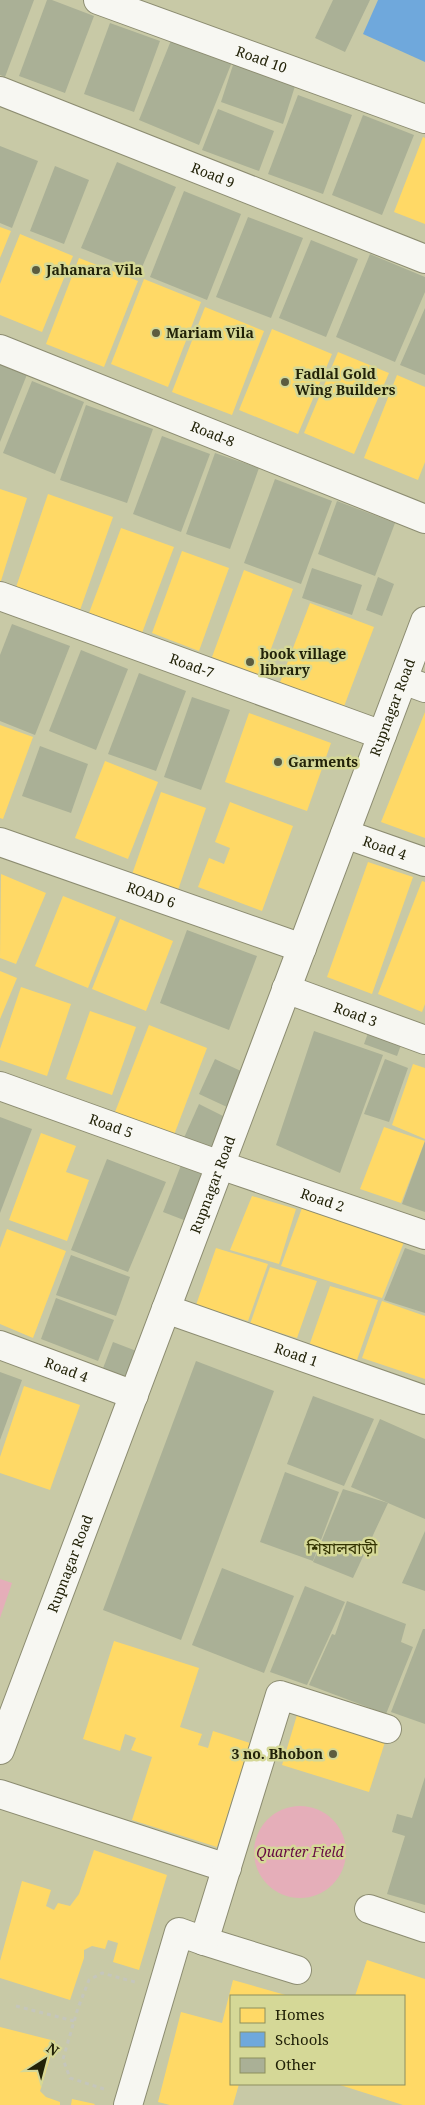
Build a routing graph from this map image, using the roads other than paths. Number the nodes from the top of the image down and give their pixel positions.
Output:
1 (98, 0) edge
2 (0, 91) edge
3 (425, 119) edge
4 (425, 259) edge
5 (0, 349) edge
6 (425, 519) edge
7 (0, 596) edge
8 (425, 621) edge
9 (414, 684) edge
10 (382, 735) junction
11 (345, 834) junction
12 (0, 842) edge
13 (425, 862) edge
14 (302, 948) junction
15 (286, 989) junction
16 (425, 1040) edge
17 (0, 1086) edge
18 (220, 1166) junction
19 (425, 1235) edge
20 (166, 1309) junction
21 (0, 1346) edge
22 (134, 1395) junction
23 (425, 1400) edge
24 (387, 1728) dead end
25 (0, 1750) edge
26 (0, 1794) edge
27 (227, 1868) junction
28 (369, 1909) dead end
29 (425, 1928) edge
30 (204, 1941) junction
31 (297, 1970) dead end
32 (129, 2103) edge

1 - 3 street, Road 10
2 - 4 street, Road 9
5 - 6 street, Road-8
7 - 10 street, Road-7
8 - 9 street, Rupnagar Road
9 - 10 street, Rupnagar Road
10 - 11 street, Rupnagar Road
11 - 13 street, Road 4
11 - 14 street, Rupnagar Road
12 - 14 street, ROAD 6
14 - 15 street, Rupnagar Road
15 - 16 street, Road 3
15 - 18 street, Rupnagar Road
17 - 18 street, Road 5
18 - 19 street, Road 2
18 - 20 street, Rupnagar Road
20 - 22 street, Rupnagar Road
20 - 23 street, Road 1
21 - 22 street, Road 4
22 - 25 street, Rupnagar Road
24 - 27 street
26 - 27 street
27 - 30 street
28 - 29 street
30 - 31 street
30 - 32 street

